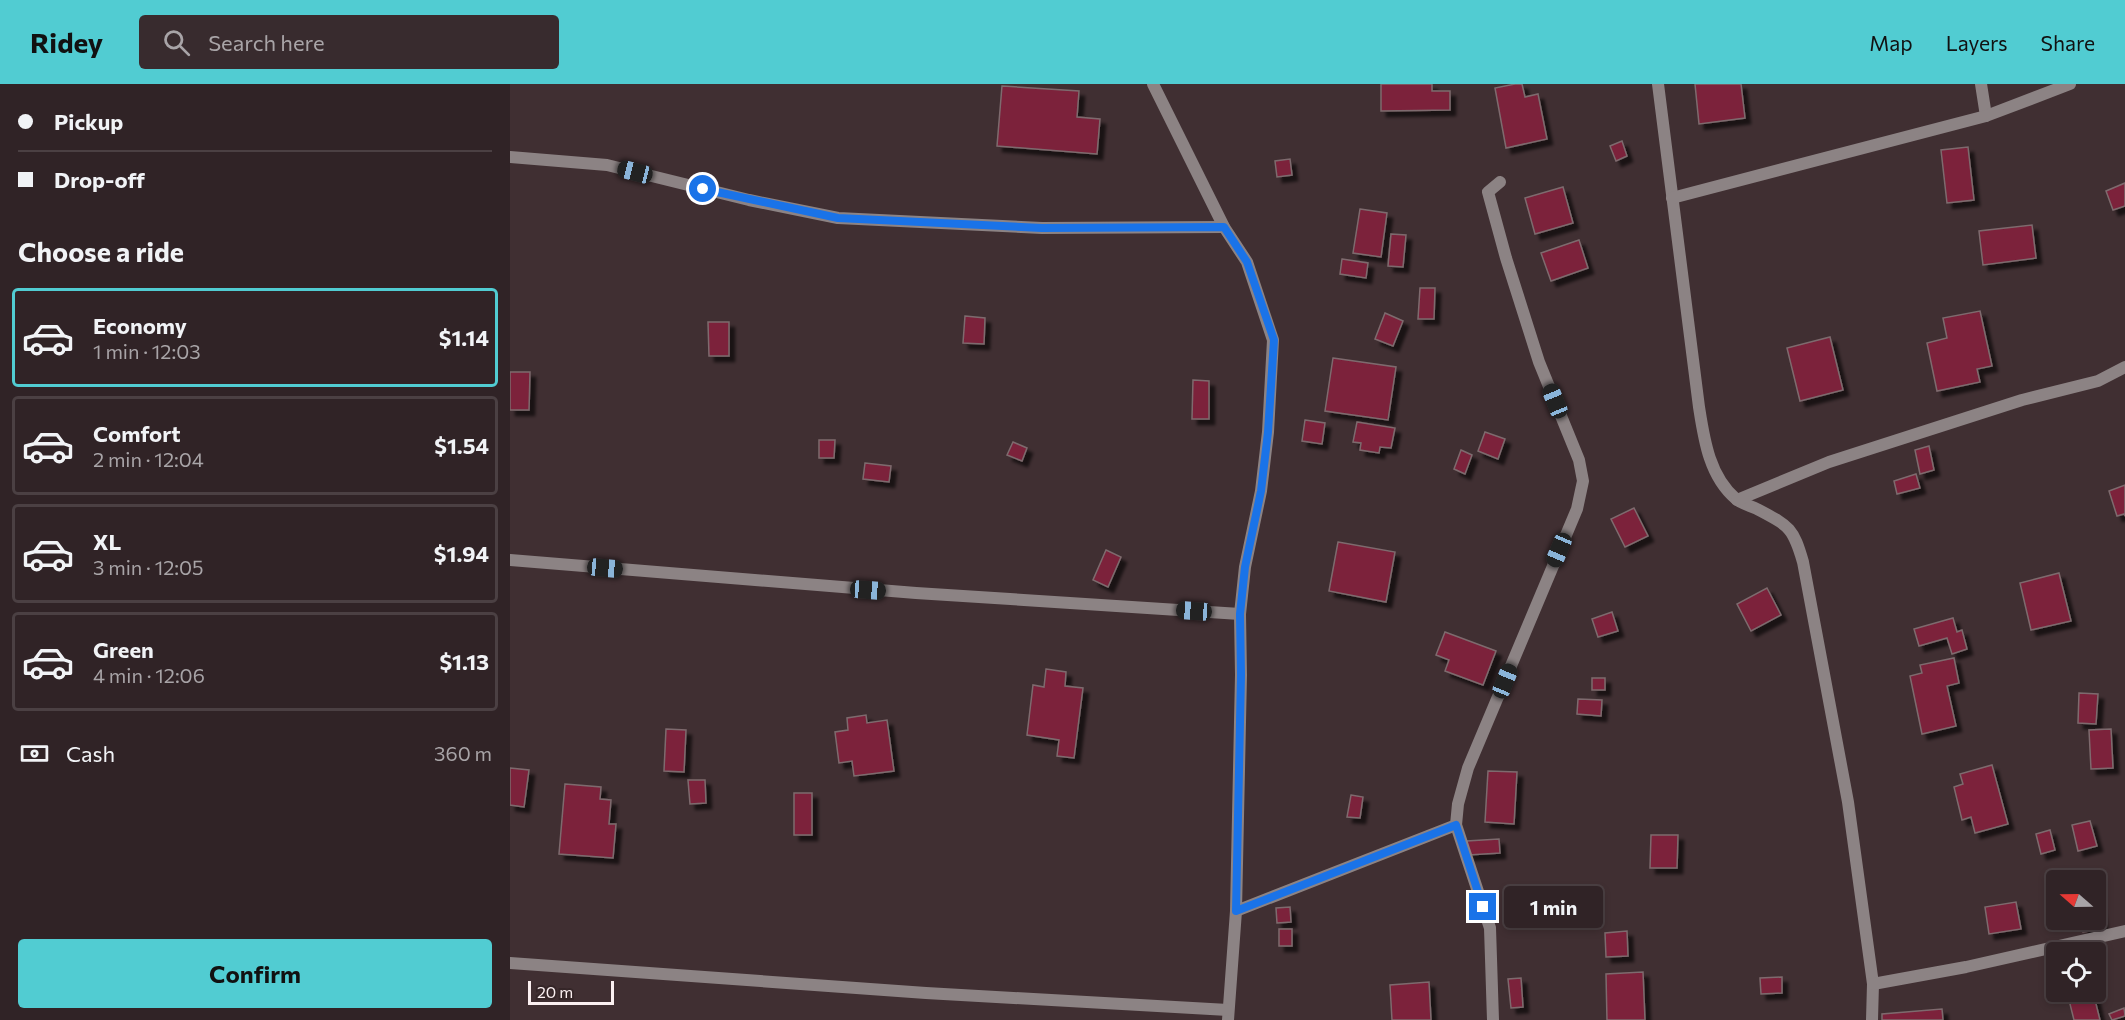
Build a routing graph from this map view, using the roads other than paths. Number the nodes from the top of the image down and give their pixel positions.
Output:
1 (1153, 84) edge
2 (1658, 84) edge
3 (1981, 84) edge
4 (2070, 84) edge
5 (1986, 116) junction
6 (510, 157) edge
7 (1500, 182) dead end
8 (1672, 198) junction
9 (1224, 227) junction
10 (2125, 367) edge
11 (1737, 500) junction
12 (510, 560) edge
13 (1240, 614) junction
14 (1456, 825) junction
15 (1236, 911) junction
16 (2125, 931) edge
17 (510, 963) edge
18 (1873, 984) junction
19 (1228, 1015) edge
20 (1493, 1020) edge
21 (1872, 1020) edge

1 - 9 street
2 - 8 street
3 - 5 street
4 - 5 street
5 - 8 street
6 - 9 street
7 - 14 street
8 - 11 street
9 - 13 street
10 - 11 street
11 - 18 street
12 - 13 street
13 - 15 street
14 - 15 street
14 - 20 street
15 - 19 street
16 - 18 street
17 - 19 street
18 - 21 street

